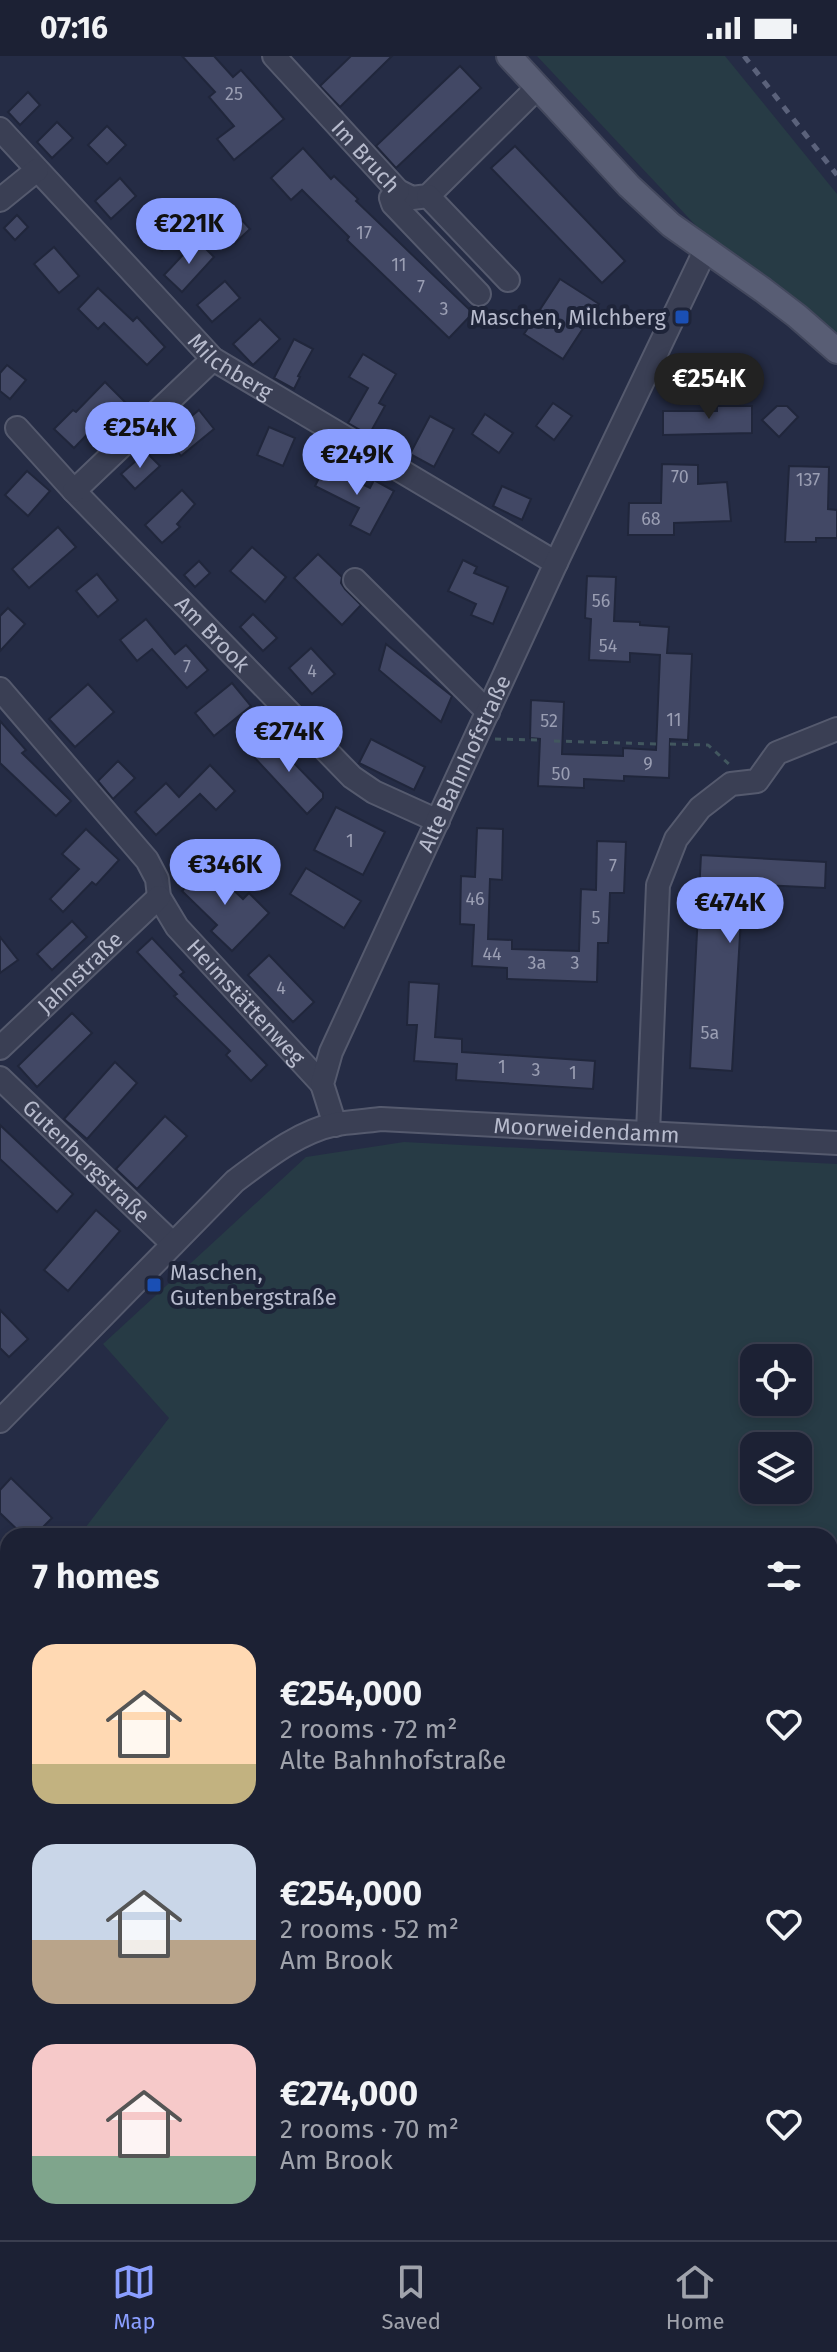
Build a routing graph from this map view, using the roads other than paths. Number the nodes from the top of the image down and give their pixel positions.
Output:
1 (274, 56) edge
2 (509, 56) edge
3 (538, 87) junction
4 (0, 129) edge
5 (37, 170) junction
6 (398, 191) junction
7 (428, 196) junction
8 (0, 200) edge
9 (705, 251) junction
10 (508, 280) dead end
11 (479, 294) dead end
12 (837, 351) edge
13 (213, 359) junction
14 (17, 428) dead end
15 (74, 491) junction
16 (556, 563) junction
17 (355, 580) dead end
18 (1, 692) edge
19 (488, 712) junction
20 (837, 729) edge
21 (438, 821) junction
22 (159, 897) junction
23 (0, 1048) edge
24 (0, 1078) edge
25 (322, 1084) junction
26 (335, 1125) junction
27 (648, 1133) junction
28 (837, 1143) edge
29 (173, 1244) junction
30 (0, 1421) edge

1 - 6 street, Im Bruch
2 - 3 main road
3 - 7 street, Im Bruch
3 - 9 main road
4 - 5 street, Milchberg
5 - 8 street
5 - 13 street, Milchberg
6 - 7 street, Im Bruch
6 - 11 street
7 - 10 street
9 - 12 main road
9 - 16 street, Alte Bahnhofstraße
13 - 15 street
13 - 16 street, Milchberg
14 - 15 street, Am Brook
15 - 21 street, Am Brook
16 - 19 street, Alte Bahnhofstraße
17 - 19 street
18 - 22 street, Heimstättenweg
19 - 21 street, Alte Bahnhofstraße
20 - 27 street
21 - 25 street, Alte Bahnhofstraße
22 - 23 street, Jahnstraße
22 - 25 street, Heimstättenweg
24 - 29 street, Gutenbergstraße
25 - 26 street
26 - 27 street, Moorweidendamm
26 - 29 street
27 - 28 street, Moorweidendamm
29 - 30 street

